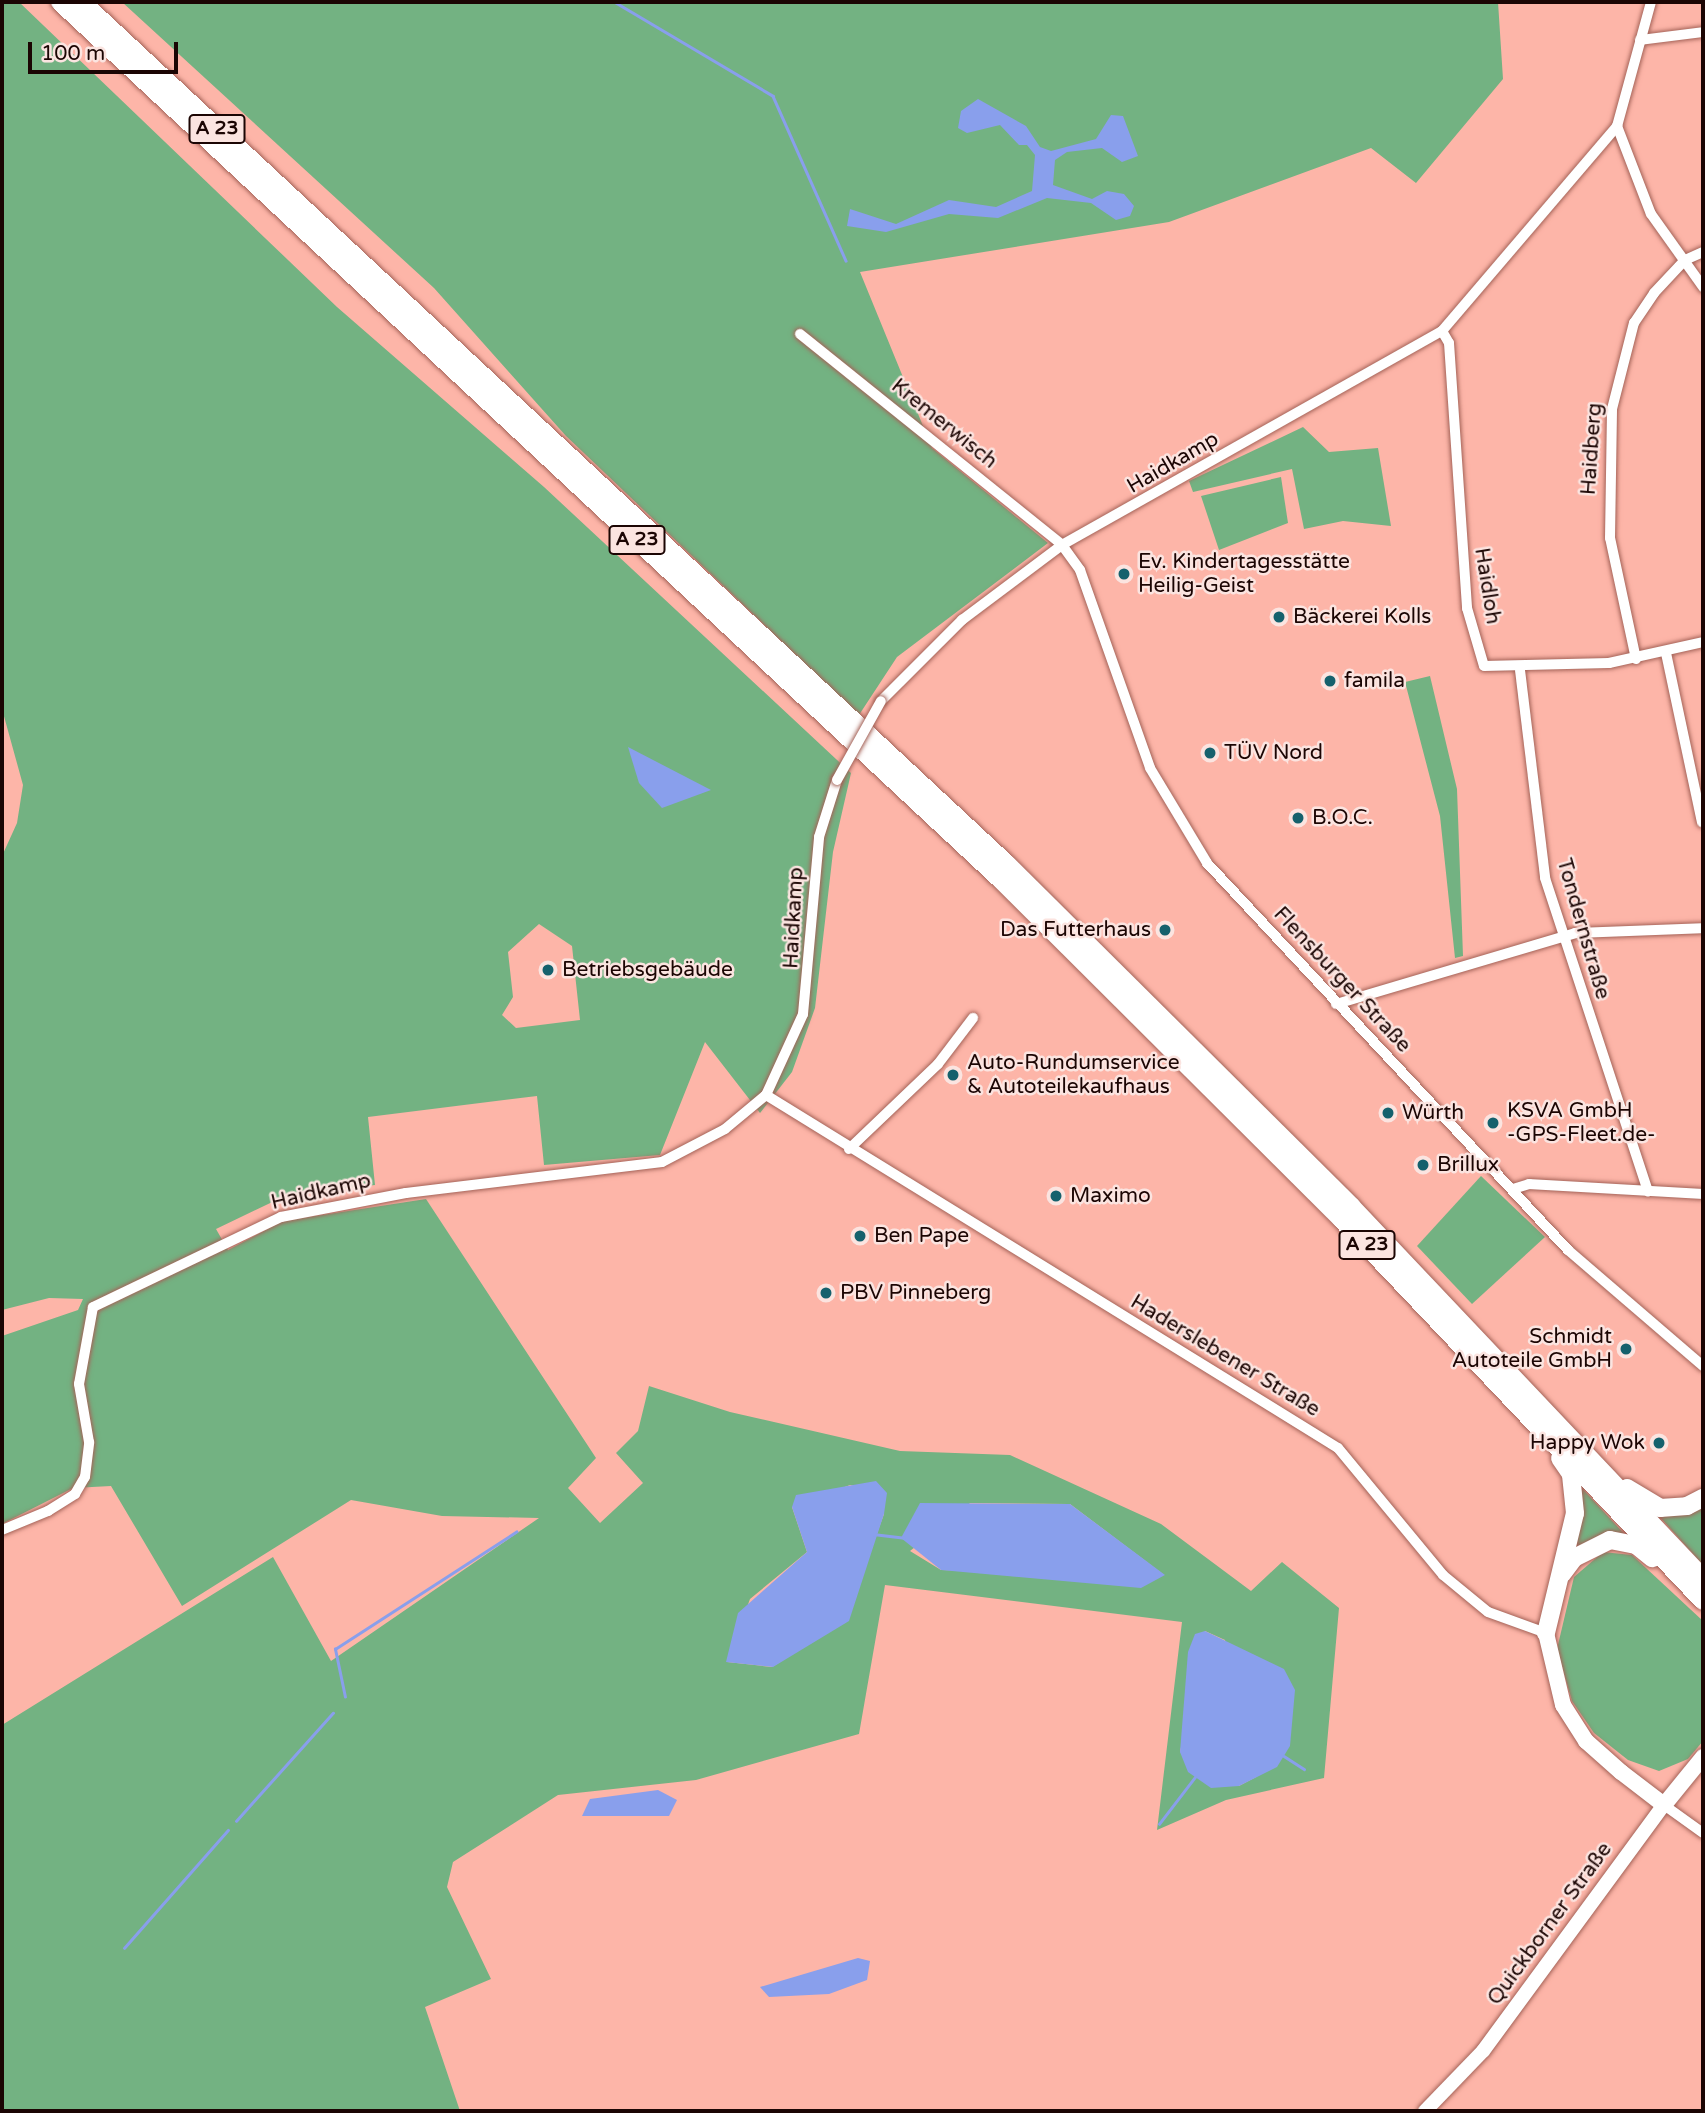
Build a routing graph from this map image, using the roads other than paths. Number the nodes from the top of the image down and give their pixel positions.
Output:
1 (60, 2) edge
2 (82, 2) edge
3 (1651, 2) edge
4 (1703, 32) edge
5 (1640, 40) junction
6 (1617, 126) junction
7 (1703, 252) edge
8 (1685, 260) junction
9 (1703, 288) edge
10 (1442, 331) junction
11 (800, 334) dead end
12 (1062, 545) junction
13 (1703, 642) edge
14 (1666, 653) junction
15 (1636, 659) junction
16 (1520, 670) junction
17 (1702, 822) edge
18 (1703, 928) edge
19 (1563, 936) junction
20 (1336, 1004) junction
21 (973, 1018) dead end
22 (766, 1095) junction
23 (849, 1149) junction
24 (1513, 1189) junction
25 (1648, 1191) junction
26 (1703, 1194) edge
27 (1703, 1366) edge
28 (1524, 1407) junction
29 (1612, 1480) junction
30 (1703, 1498) edge
31 (2, 1530) edge
32 (1556, 1583) junction
33 (1702, 1591) edge
34 (1546, 1633) junction
35 (1703, 1756) edge
36 (1664, 1805) junction
37 (1703, 1833) edge
38 (1425, 2111) edge

1 - 28 highway, A 23
2 - 29 highway, A 23
3 - 5 street
4 - 5 street
5 - 6 street
6 - 8 street
6 - 10 street, Haidkamp
7 - 8 street
8 - 9 street
8 - 15 street, Haidberg
10 - 12 street, Haidkamp
10 - 16 street, Haidloh
11 - 12 street, Kremerwisch
12 - 20 street, Flensburger Straße
12 - 22 street, Haidkamp, bridge
13 - 14 street, Haidloh
14 - 15 street, Haidloh
14 - 17 street
15 - 16 street, Haidloh
16 - 19 street, Tondernstraße
18 - 19 street
19 - 20 street
19 - 25 street, Tondernstraße
20 - 24 street, Flensburger Straße
21 - 23 street
22 - 23 street, Haderslebener Straße
22 - 31 street, Haidkamp
23 - 34 street, Haderslebener Straße
24 - 25 street
24 - 27 street, Flensburger Straße
25 - 26 street
28 - 32 highway
28 - 33 highway, A 23
29 - 30 highway
29 - 33 highway, A 23
32 - 33 highway
32 - 34 highway
34 - 36 main road
35 - 36 main road, Quickborner Straße
36 - 37 street
36 - 38 main road, Quickborner Straße

